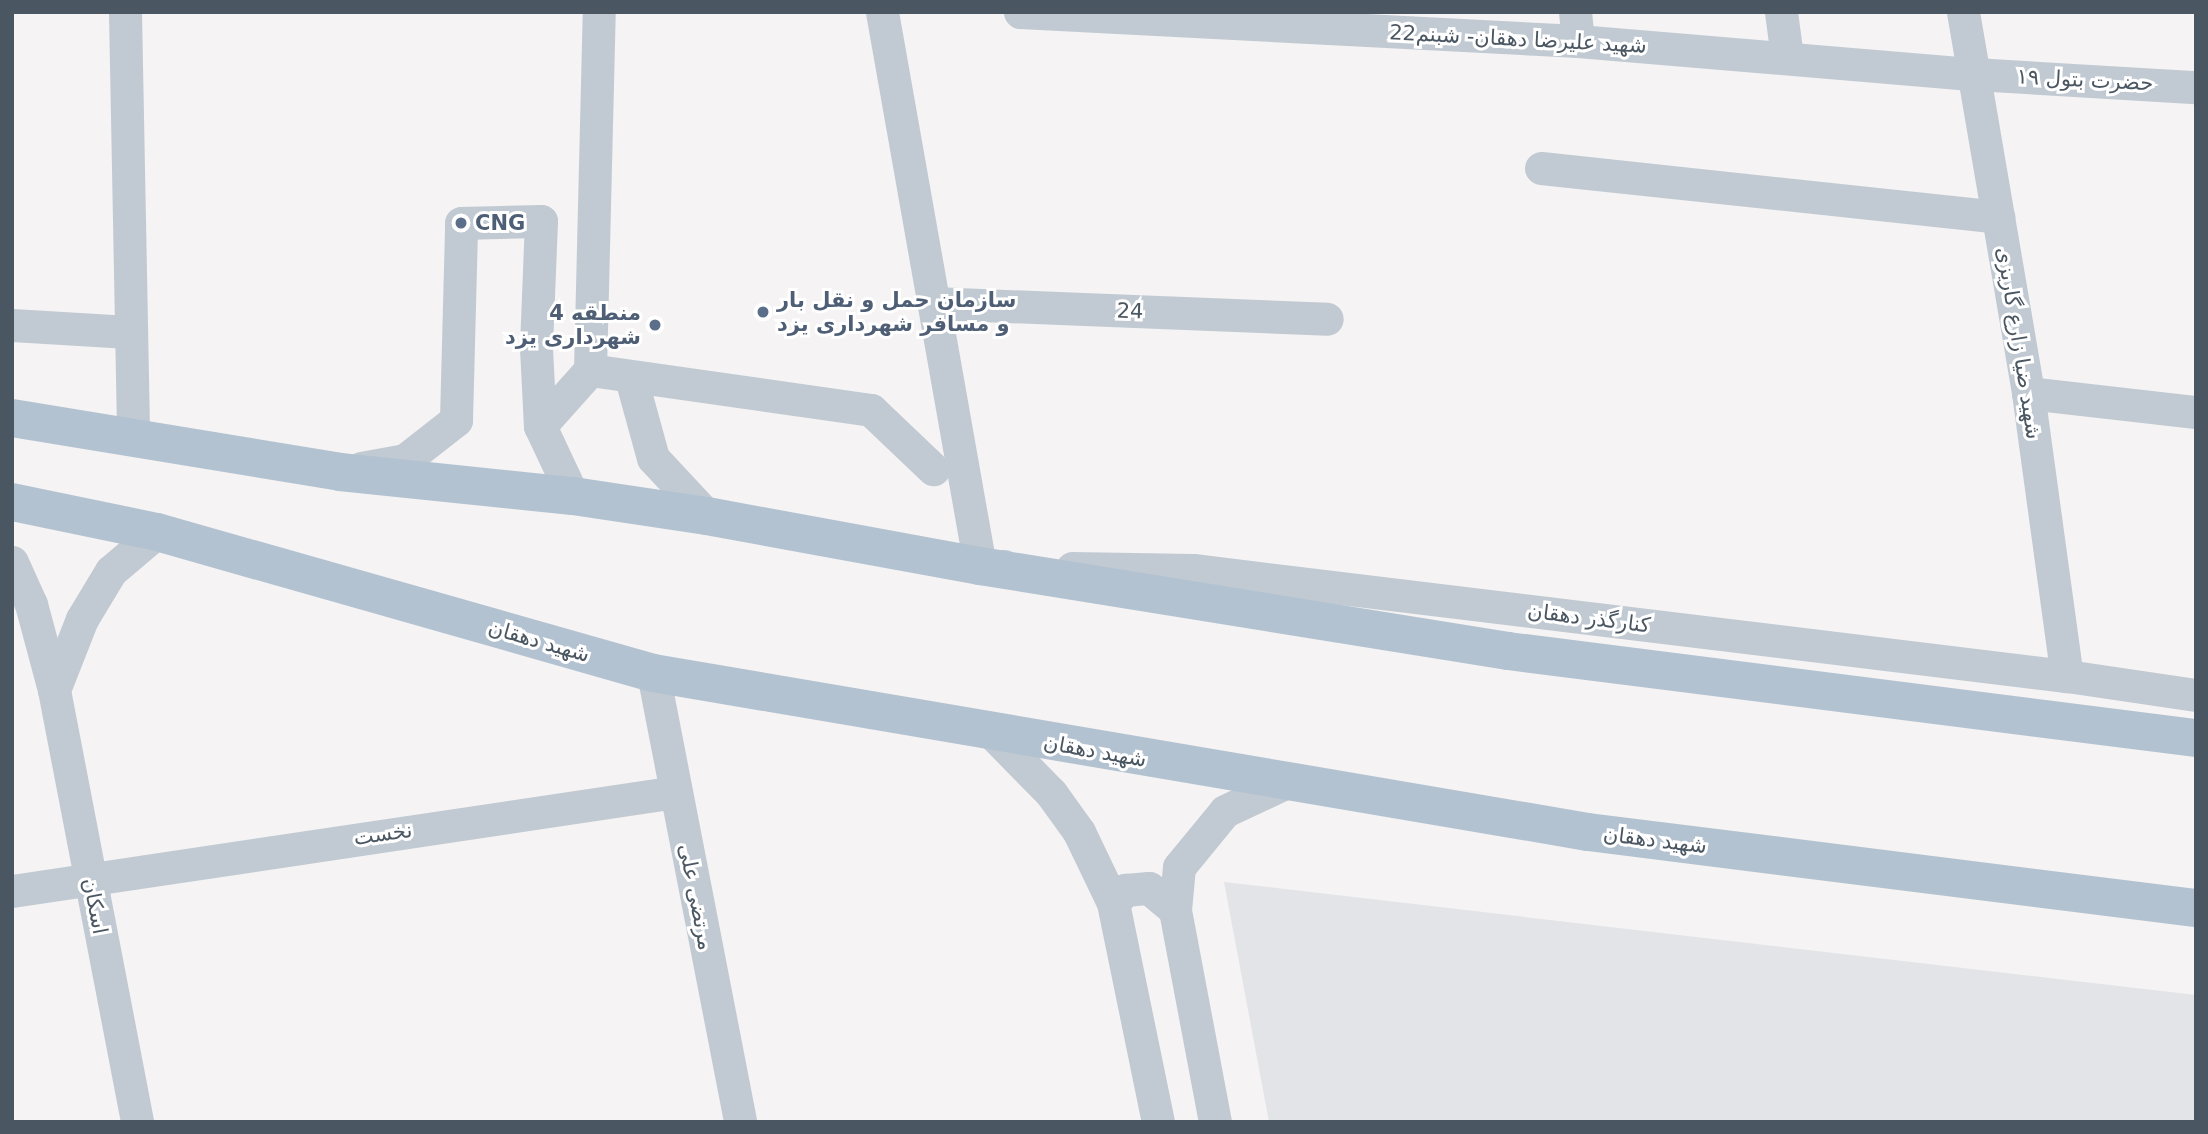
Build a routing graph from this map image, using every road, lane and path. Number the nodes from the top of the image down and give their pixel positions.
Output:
1 (125, 12) edge
2 (599, 12) edge
3 (882, 12) edge
4 (1020, 12) edge
5 (1781, 12) edge
6 (1964, 12) edge
7 (1273, 19) edge
8 (1576, 27) edge
9 (1787, 57) junction
10 (1974, 74) junction
11 (2196, 86) edge
12 (1541, 168) dead end
13 (1998, 217) junction
14 (933, 303) junction
15 (1327, 319) dead end
16 (12, 325) edge
17 (129, 332) junction
18 (590, 370) junction
19 (631, 378) junction
20 (2028, 393) junction
21 (2196, 411) edge
22 (12, 418) edge
23 (540, 426) junction
24 (133, 435) junction
25 (933, 469) dead end
26 (340, 472) junction
27 (573, 496) junction
28 (12, 502) edge
29 (707, 516) junction
30 (157, 532) junction
31 (12, 562) edge
32 (980, 566) junction
33 (653, 673) junction
34 (2067, 676) junction
35 (54, 690) junction
36 (2196, 695) edge
37 (993, 734) junction
38 (2196, 738) edge
39 (1285, 783) junction
40 (676, 792) junction
41 (90, 876) junction
42 (12, 891) edge
43 (1114, 903) junction
44 (2196, 908) edge
45 (1175, 911) junction
46 (137, 1122) edge
47 (740, 1122) edge
48 (1158, 1122) edge
49 (1215, 1122) edge

1 - 17 street
2 - 18 street
3 - 14 street
4 - 7 street, شهید علیرضا دهقان- شبنم22
5 - 9 street
6 - 10 street, شهید ضیا زارع گاریزی
7 - 8 street, شهید علیرضا دهقان- شبنم22
8 - 9 street, شهید علیرضا دهقان- شبنم22
9 - 10 street, شهید علیرضا دهقان- شبنم22
10 - 11 street, حضرت بتول ۱۹
10 - 13 street, شهید ضیا زارع گاریزی
12 - 13 street
13 - 20 street, شهید ضیا زارع گاریزی
14 - 15 street, 24
14 - 32 street
16 - 17 street
17 - 24 street
18 - 19 street
18 - 23 street
19 - 25 street
19 - 29 street
20 - 21 street
20 - 34 street, شهید ضیا زارع گاریزی
22 - 24 main road
23 - 26 street
23 - 27 street
24 - 26 main road
26 - 27 main road
27 - 29 main road
28 - 30 main road, شهید دهقان
29 - 32 main road
30 - 33 main road, شهید دهقان
30 - 35 street
31 - 35 street, اسکان
32 - 34 street, کنارگذر دهقان
32 - 38 main road
33 - 37 main road, شهید دهقان
33 - 40 street, مرتضی علی
34 - 36 street, کنارگذر دهقان
35 - 41 street, اسکان
37 - 39 main road, شهید دهقان
37 - 43 street
39 - 44 main road, شهید دهقان
39 - 45 street
40 - 41 street, نخست
40 - 47 street, مرتضی علی
41 - 42 street, نخست
41 - 46 street, اسکان
43 - 45 street
43 - 48 street
45 - 49 street

